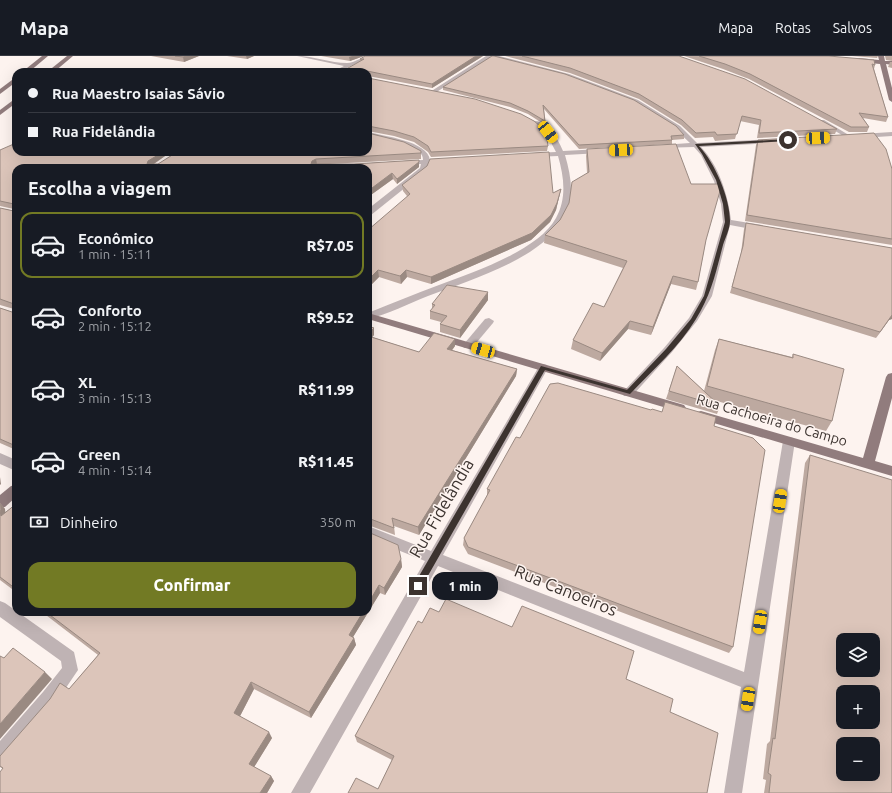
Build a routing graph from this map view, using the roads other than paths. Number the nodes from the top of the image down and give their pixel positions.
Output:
1 (45, 56) edge
2 (70, 56) edge
3 (300, 56) edge
4 (368, 56) edge
5 (490, 56) edge
6 (493, 56) edge
7 (851, 59) edge
8 (882, 59) edge
9 (892, 63) edge
10 (349, 65) junction
11 (30, 68) edge
12 (55, 68) edge
13 (343, 68) edge
14 (12, 82) edge
15 (424, 90) edge
16 (0, 92) edge
17 (433, 92) junction
18 (440, 93) edge
19 (892, 100) edge
20 (12, 103) edge
21 (0, 113) edge
22 (526, 118) edge
23 (816, 118) edge
24 (892, 134) edge
25 (372, 135) edge
26 (849, 136) junction
27 (871, 136) junction
28 (834, 137) edge
29 (892, 137) edge
30 (780, 140) edge
31 (696, 145) junction
32 (651, 148) edge
33 (606, 151) edge
34 (560, 154) junction
35 (528, 156) edge
36 (450, 160) edge
37 (426, 162) junction
38 (395, 164) edge
39 (372, 210) edge
40 (727, 222) junction
41 (767, 229) edge
42 (372, 314) edge
43 (372, 317) edge
44 (489, 321) dead end
45 (468, 346) junction
46 (543, 368) junction
47 (892, 377) edge
48 (628, 393) junction
49 (790, 441) junction
50 (0, 458) edge
51 (868, 463) junction
52 (12, 464) edge
53 (892, 471) edge
54 (12, 493) edge
55 (0, 503) edge
56 (372, 534) edge
57 (433, 558) junction
58 (0, 608) edge
59 (751, 683) junction
60 (0, 755) edge
61 (300, 793) edge
62 (733, 793) edge

1 - 11 main road
2 - 12 main road
3 - 10 street
4 - 10 street
5 - 17 street
6 - 31 street
7 - 8 main road
8 - 9 main road
8 - 19 main road
10 - 13 street
14 - 16 main road
15 - 17 street
17 - 18 street
20 - 21 main road
22 - 34 street
23 - 26 street
24 - 27 street
25 - 37 street
26 - 27 street
26 - 28 street
27 - 29 street
30 - 31 street
31 - 32 street
31 - 40 street
33 - 34 street
34 - 35 street
34 - 42 street
36 - 37 street
37 - 38 street
37 - 39 street
40 - 41 street
40 - 48 street
43 - 45 main road, Rua Cachoeira do Campo
44 - 45 street
45 - 46 main road, Rua Cachoeira do Campo
46 - 48 main road, Rua Cachoeira do Campo
46 - 57 street, Rua Fidelândia
47 - 51 main road
48 - 49 main road, Rua Cachoeira do Campo
49 - 51 main road, Rua Cachoeira do Campo
49 - 59 street
50 - 52 street
51 - 53 main road, Rua Cachoeira do Campo
54 - 55 main road
56 - 57 street, Rua Canoeiros
57 - 59 street, Rua Canoeiros
57 - 61 street, Rua Fidelândia
58 - 60 street
59 - 62 street

